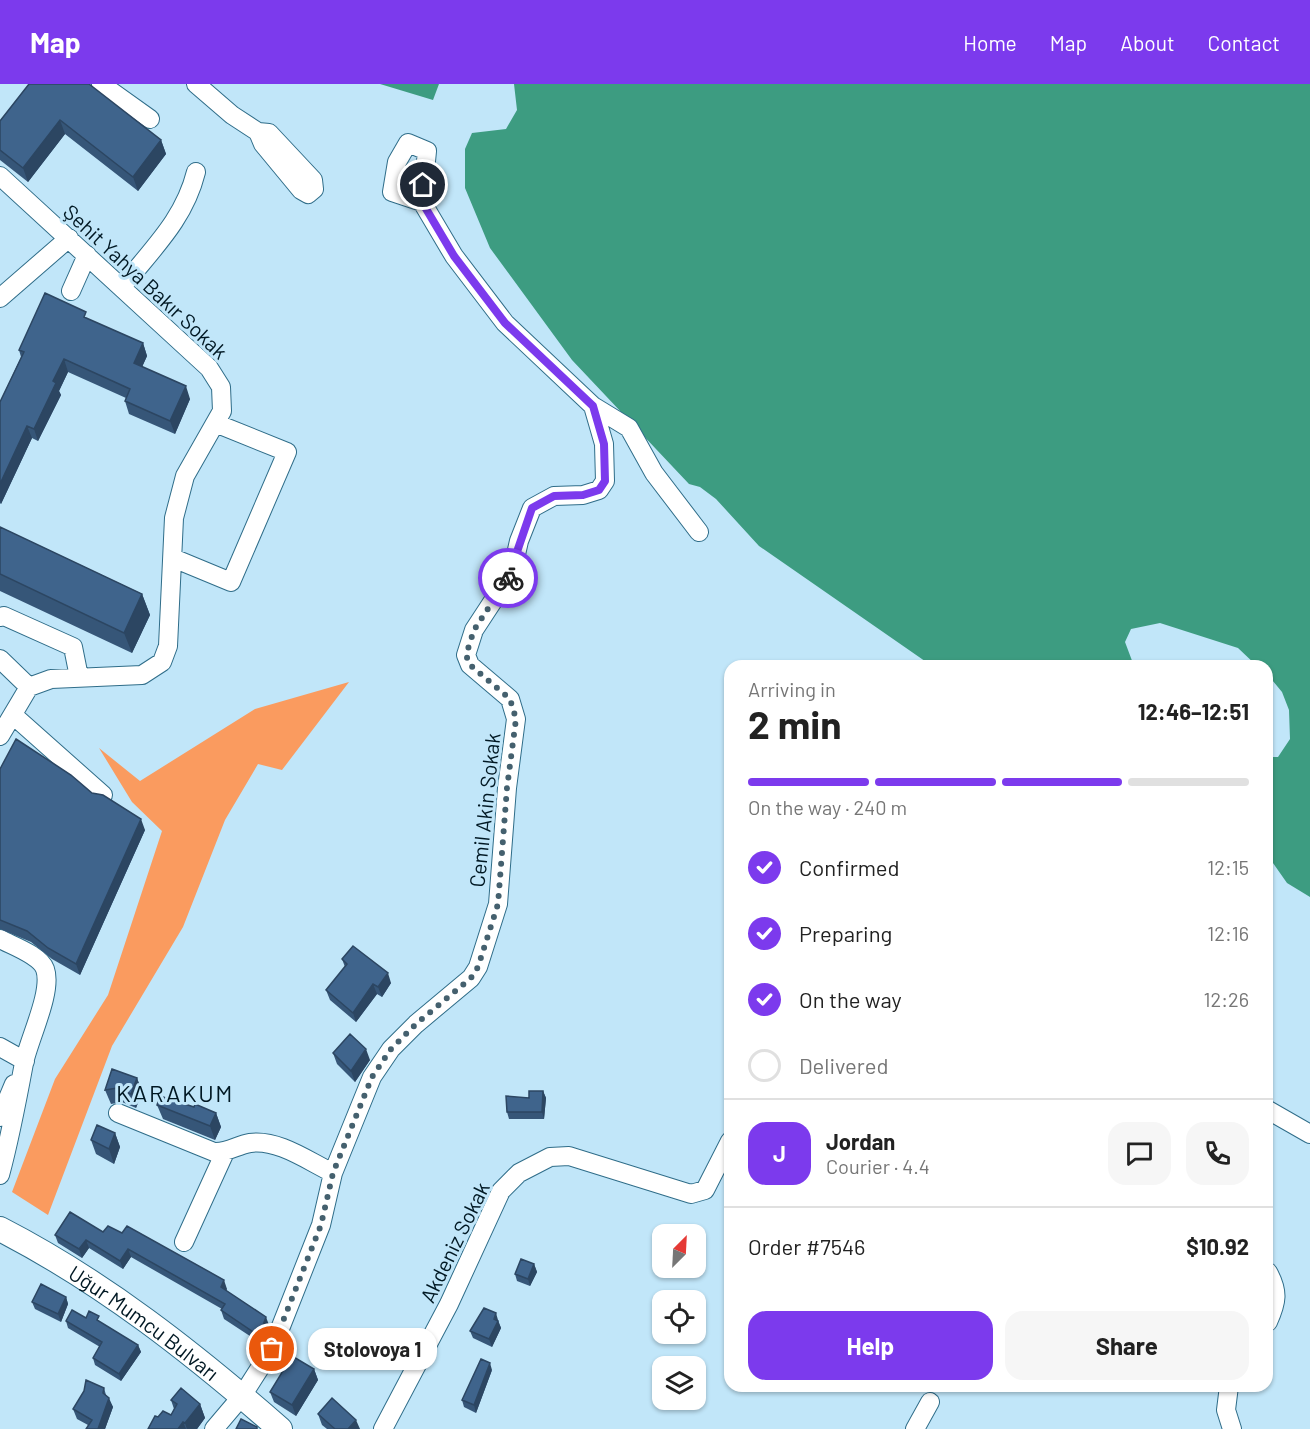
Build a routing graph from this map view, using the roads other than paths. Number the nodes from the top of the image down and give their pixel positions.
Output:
1 (101, 84) edge
2 (196, 84) edge
3 (150, 119) dead end
4 (258, 132) dead end
5 (196, 172) dead end
6 (0, 176) edge
7 (422, 202) dead end
8 (69, 238) junction
9 (87, 255) junction
10 (122, 287) junction
11 (71, 291) dead end
12 (0, 297) edge
13 (593, 406) junction
14 (215, 423) junction
15 (699, 532) dead end
16 (173, 558) junction
17 (0, 617) edge
18 (0, 659) edge
19 (80, 677) junction
20 (29, 687) junction
21 (13, 715) junction
22 (0, 736) edge
23 (103, 795) edge
24 (0, 939) edge
25 (0, 1047) edge
26 (25, 1061) junction
27 (118, 1113) dead end
28 (1273, 1113) edge
29 (0, 1114) edge
30 (1310, 1134) edge
31 (225, 1152) junction
32 (724, 1153) edge
33 (333, 1173) junction
34 (0, 1175) edge
35 (0, 1229) edge
36 (184, 1242) dead end
37 (1273, 1281) edge
38 (1273, 1310) edge
39 (1228, 1392) edge
40 (242, 1396) junction
41 (930, 1402) dead end
42 (214, 1429) edge
43 (280, 1429) edge
44 (383, 1429) edge
45 (915, 1429) edge
46 (1232, 1429) edge

1 - 3 street
2 - 4 street
5 - 10 street
6 - 8 street, Şehit Yahya Bakır Sokak
7 - 13 street
8 - 9 street, Şehit Yahya Bakır Sokak
8 - 12 street
9 - 10 street, Şehit Yahya Bakır Sokak
9 - 11 street
10 - 14 street, Şehit Yahya Bakır Sokak
13 - 15 street
13 - 33 street, Cemil Akin Sokak
14 - 16 street, Şehit Yahya Bakır Sokak
14 - 16 street
16 - 19 street, Şehit Yahya Bakır Sokak
17 - 19 street
18 - 20 street
19 - 20 street, Şehit Yahya Bakır Sokak
20 - 21 street
21 - 22 street
21 - 23 street
24 - 26 street
25 - 26 street
26 - 29 street
26 - 34 street
27 - 31 street
28 - 30 street
31 - 33 street
31 - 36 street
32 - 44 street, Akdeniz Sokak
33 - 40 street, Cemil Akin Sokak
35 - 40 main road, Uğur Mumcu Bulvarı
37 - 38 street
39 - 46 street
40 - 42 street, Cemil Akin Sokak
40 - 43 main road, Uğur Mumcu Bulvarı
41 - 45 street

